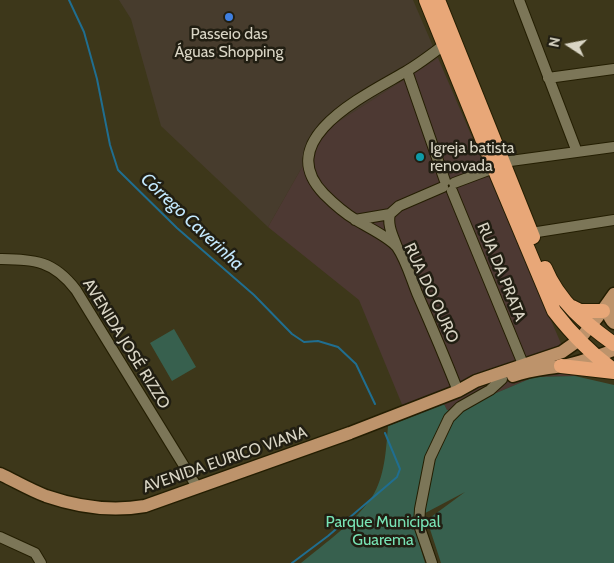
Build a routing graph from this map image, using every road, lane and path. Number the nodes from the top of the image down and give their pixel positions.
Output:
1 (426, 0) edge
2 (438, 0) edge
3 (519, 0) edge
4 (445, 44) junction
5 (614, 69) edge
6 (407, 71) junction
7 (548, 78) junction
8 (614, 147) edge
9 (577, 152) junction
10 (498, 165) junction
11 (448, 185) junction
12 (390, 214) junction
13 (355, 220) junction
14 (614, 220) edge
15 (527, 235) junction
16 (397, 247) junction
17 (0, 259) edge
18 (608, 302) edge
19 (568, 306) junction
20 (614, 323) edge
21 (590, 327) junction
22 (579, 340) junction
23 (614, 344) edge
24 (614, 350) edge
25 (596, 357) junction
26 (523, 364) junction
27 (561, 366) junction
28 (614, 371) edge
29 (502, 379) junction
30 (458, 391) junction
31 (0, 474) edge
32 (197, 487) junction
33 (0, 537) edge
34 (41, 563) edge
35 (432, 563) edge

1 - 4 highway
2 - 10 highway
3 - 7 street
4 - 6 street, RUA DO OURO
4 - 10 highway
5 - 7 street
6 - 11 street, RUA DA PRATA
6 - 13 street, RUA DO OURO
7 - 9 street
8 - 9 street
9 - 10 street
10 - 11 street
10 - 15 highway
11 - 12 street
11 - 26 street, RUA DA PRATA
12 - 13 street
12 - 16 street
13 - 16 street, RUA DO OURO
14 - 15 street
15 - 19 highway
15 - 22 highway
16 - 30 street, RUA DO OURO
17 - 32 street, AVENIDA JOSÉ RIZZO
18 - 19 highway
18 - 20 main road
18 - 21 main road, AVENIDA EURICO VIANA
19 - 21 highway
21 - 22 main road, AVENIDA EURICO VIANA
21 - 23 highway
22 - 25 highway
22 - 26 main road, AVENIDA EURICO VIANA
24 - 25 main road, AVENIDA EURICO VIANA
25 - 27 main road, AVENIDA EURICO VIANA
25 - 28 highway
26 - 30 main road, AVENIDA EURICO VIANA
27 - 28 highway
27 - 29 main road, AVENIDA EURICO VIANA
29 - 30 main road, AVENIDA EURICO VIANA
29 - 35 street
30 - 32 main road, AVENIDA EURICO VIANA
31 - 32 main road, AVENIDA EURICO VIANA
33 - 34 street

